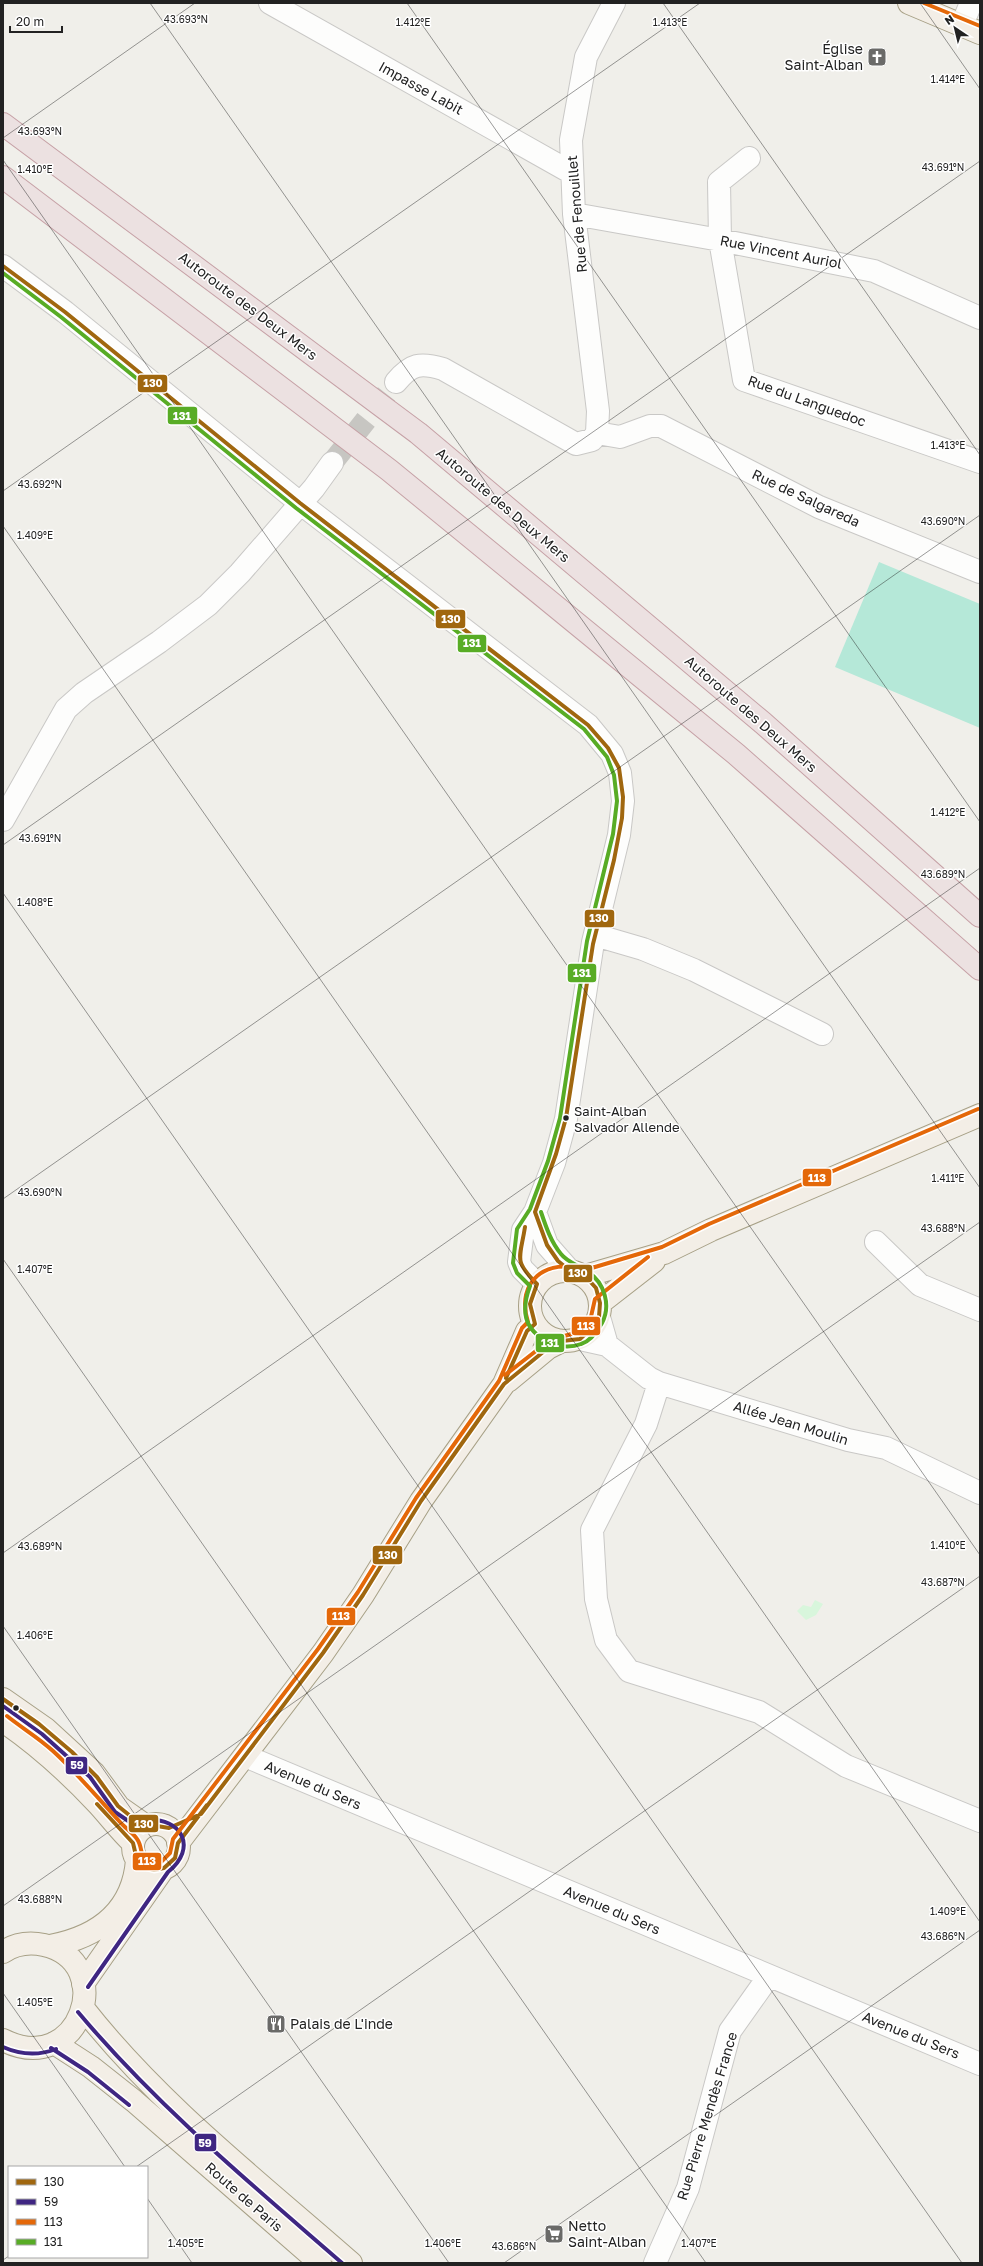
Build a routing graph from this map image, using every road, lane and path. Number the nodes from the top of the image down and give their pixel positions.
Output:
1 (270, 3) edge
2 (614, 3) edge
3 (909, 3) edge
4 (971, 3) edge
5 (971, 29) edge
6 (3, 124) edge
7 (750, 158) dead end
8 (572, 173) junction
9 (3, 177) edge
10 (574, 214) junction
11 (720, 240) junction
12 (3, 266) edge
13 (980, 318) edge
14 (396, 382) tunnel mouth
15 (598, 433) junction
16 (980, 462) edge
17 (332, 463) tunnel mouth
18 (300, 503) junction
19 (980, 572) edge
20 (3, 820) edge
21 (980, 916) edge
22 (595, 935) junction
23 (980, 969) edge
24 (822, 1034) dead end
25 (980, 1115) edge
26 (535, 1212) junction
27 (876, 1242) dead end
28 (664, 1253) junction
29 (577, 1273) junction
30 (538, 1284) junction
31 (600, 1310) junction
32 (980, 1310) edge
33 (535, 1324) junction
34 (571, 1340) junction
35 (607, 1345) junction
36 (659, 1383) junction
37 (504, 1384) junction
38 (980, 1493) edge
39 (3, 1699) edge
40 (3, 1721) edge
41 (245, 1756) junction
42 (980, 1820) edge
43 (146, 1826) junction
44 (174, 1835) junction
45 (135, 1852) junction
46 (164, 1868) junction
47 (50, 1946) junction
48 (5, 1948) edge
49 (768, 1976) junction
50 (83, 1984) junction
51 (83, 2008) junction
52 (3, 2040) edge
53 (54, 2044) junction
54 (980, 2064) edge
55 (320, 2263) edge
56 (351, 2263) edge
57 (656, 2263) edge

1 - 8 street, Impasse Labit
2 - 8 street, Rue de Fenouillet
3 - 5 main road
4 - 5 street
6 - 21 highway, Autoroute des Deux Mers
7 - 11 street
8 - 10 street, Rue de Fenouillet
9 - 23 highway
10 - 11 street, Rue Vincent Auriol
10 - 15 street, Rue de Fenouillet
11 - 13 street, Rue Vincent Auriol
11 - 16 street, Rue du Languedoc
12 - 18 street
14 - 15 street
15 - 19 street, Rue de Salgareda
17 - 18 street
18 - 20 street
18 - 22 street
22 - 24 street
22 - 26 street
25 - 28 main road
26 - 29 street
26 - 30 street
27 - 32 street
28 - 29 main road
28 - 31 main road
29 - 30 main road
29 - 31 main road
30 - 33 main road
31 - 34 main road
31 - 35 street
33 - 34 main road
33 - 37 main road
34 - 35 street, Allée Jean Moulin
34 - 37 main road
35 - 36 street, Allée Jean Moulin
36 - 38 street, Allée Jean Moulin
36 - 42 street
37 - 41 main road
39 - 43 main road
40 - 45 main road
41 - 44 main road
41 - 49 street, Avenue du Sers
43 - 44 main road
43 - 45 main road
44 - 46 main road
45 - 46 main road
45 - 47 main road
46 - 50 main road
47 - 48 main road
47 - 50 main road
49 - 54 street, Avenue du Sers
49 - 57 street, Rue Pierre Mendès France
50 - 51 main road
51 - 53 main road
51 - 56 main road, Route de Paris
52 - 53 main road
53 - 55 main road, Route de Paris

